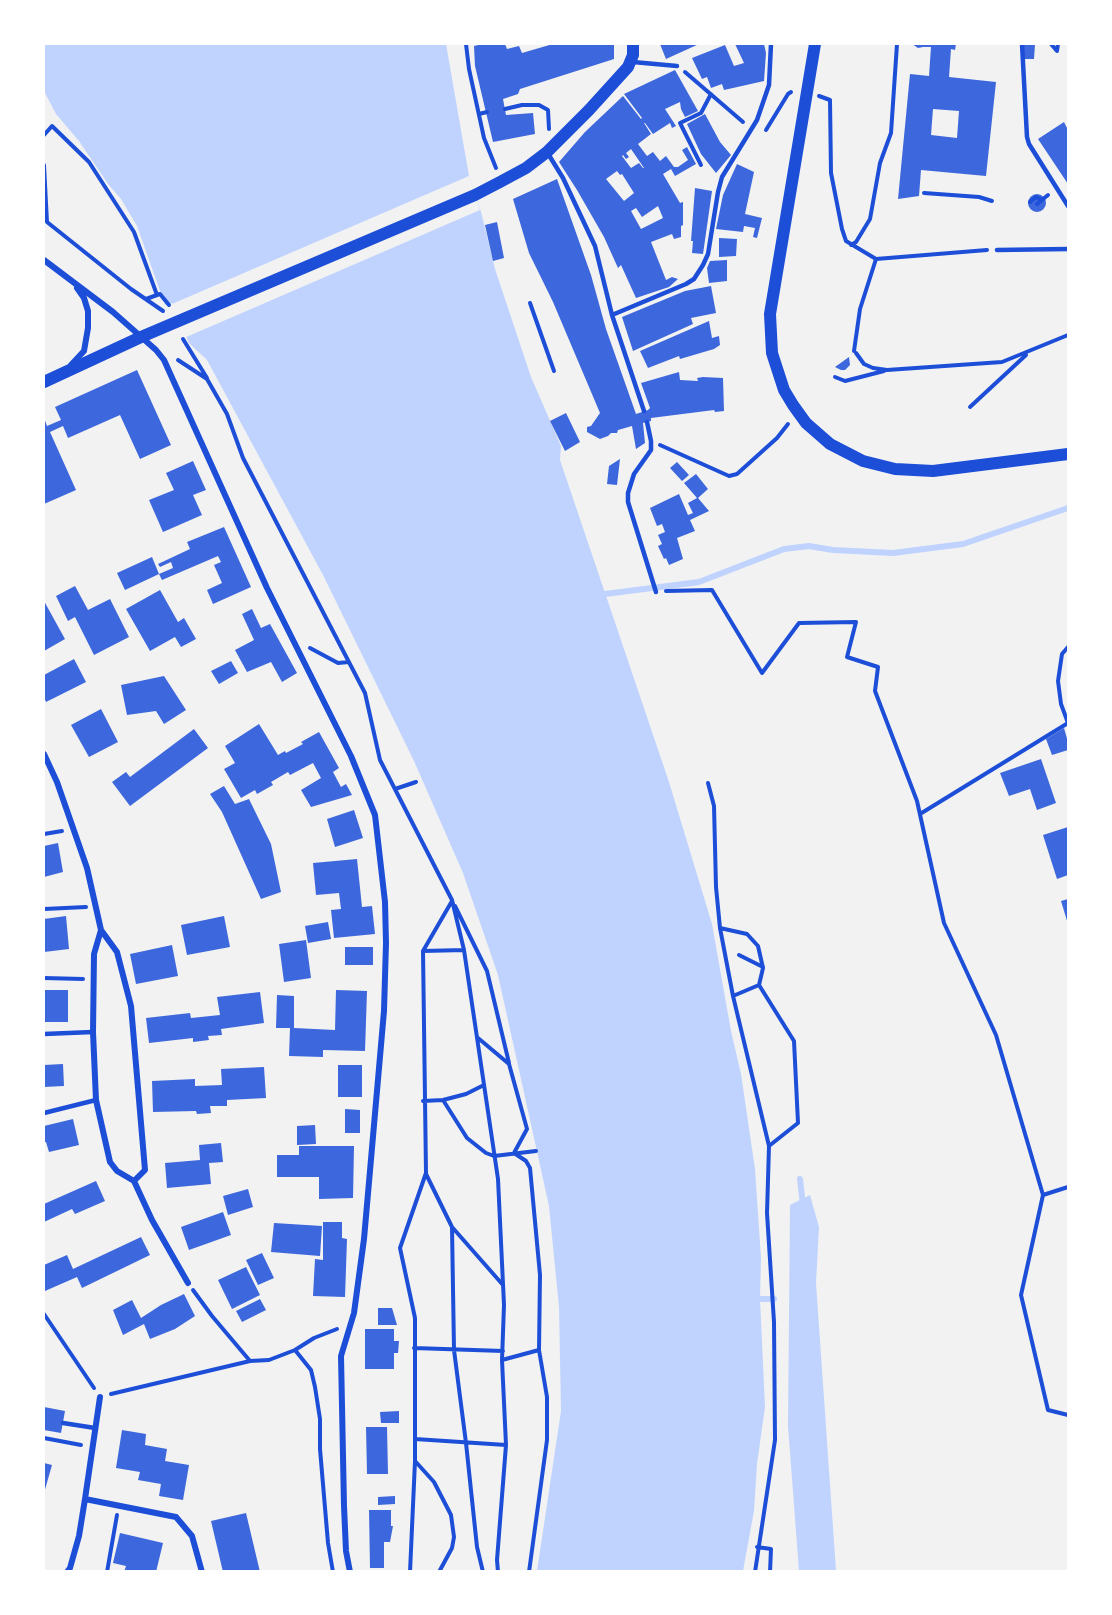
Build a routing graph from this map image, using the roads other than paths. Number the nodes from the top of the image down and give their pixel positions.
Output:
1 (633, 44) edge
2 (771, 44) edge
3 (815, 44) edge
4 (1022, 44) edge
5 (630, 62) junction
6 (677, 66) road end
7 (550, 149) junction
8 (1068, 206) edge
9 (1068, 249) edge
10 (997, 250) road end
11 (44, 260) edge
12 (61, 272) junction
13 (612, 315) junction
14 (141, 337) junction
15 (60, 374) junction
16 (44, 382) edge
17 (644, 411) dead end
18 (647, 422) dead end
19 (1068, 454) edge
20 (656, 590) road end
21 (44, 754) edge
22 (100, 930) junction
23 (93, 1032) junction
24 (44, 1034) edge
25 (96, 1100) junction
26 (44, 1113) edge
27 (134, 1181) junction
28 (188, 1283) road end
29 (99, 1397) road end
30 (63, 1423) dead end
31 (95, 1428) junction
32 (85, 1499) junction
33 (67, 1572) edge
34 (202, 1572) edge
35 (350, 1572) edge

1 - 5 main road
2 - 13 lane
3 - 19 main road
4 - 8 lane
5 - 6 lane
5 - 7 main road
7 - 13 lane
7 - 14 main road
9 - 10 lane
11 - 12 street
12 - 14 street
12 - 15 street
13 - 17 lane
14 - 15 main road
14 - 35 street
15 - 16 main road
18 - 20 lane
21 - 22 street
22 - 23 street
22 - 27 street
23 - 24 lane
23 - 25 street
25 - 26 lane
25 - 27 street
27 - 28 street
29 - 31 street
30 - 31 lane
31 - 32 street
32 - 33 street
32 - 34 street

